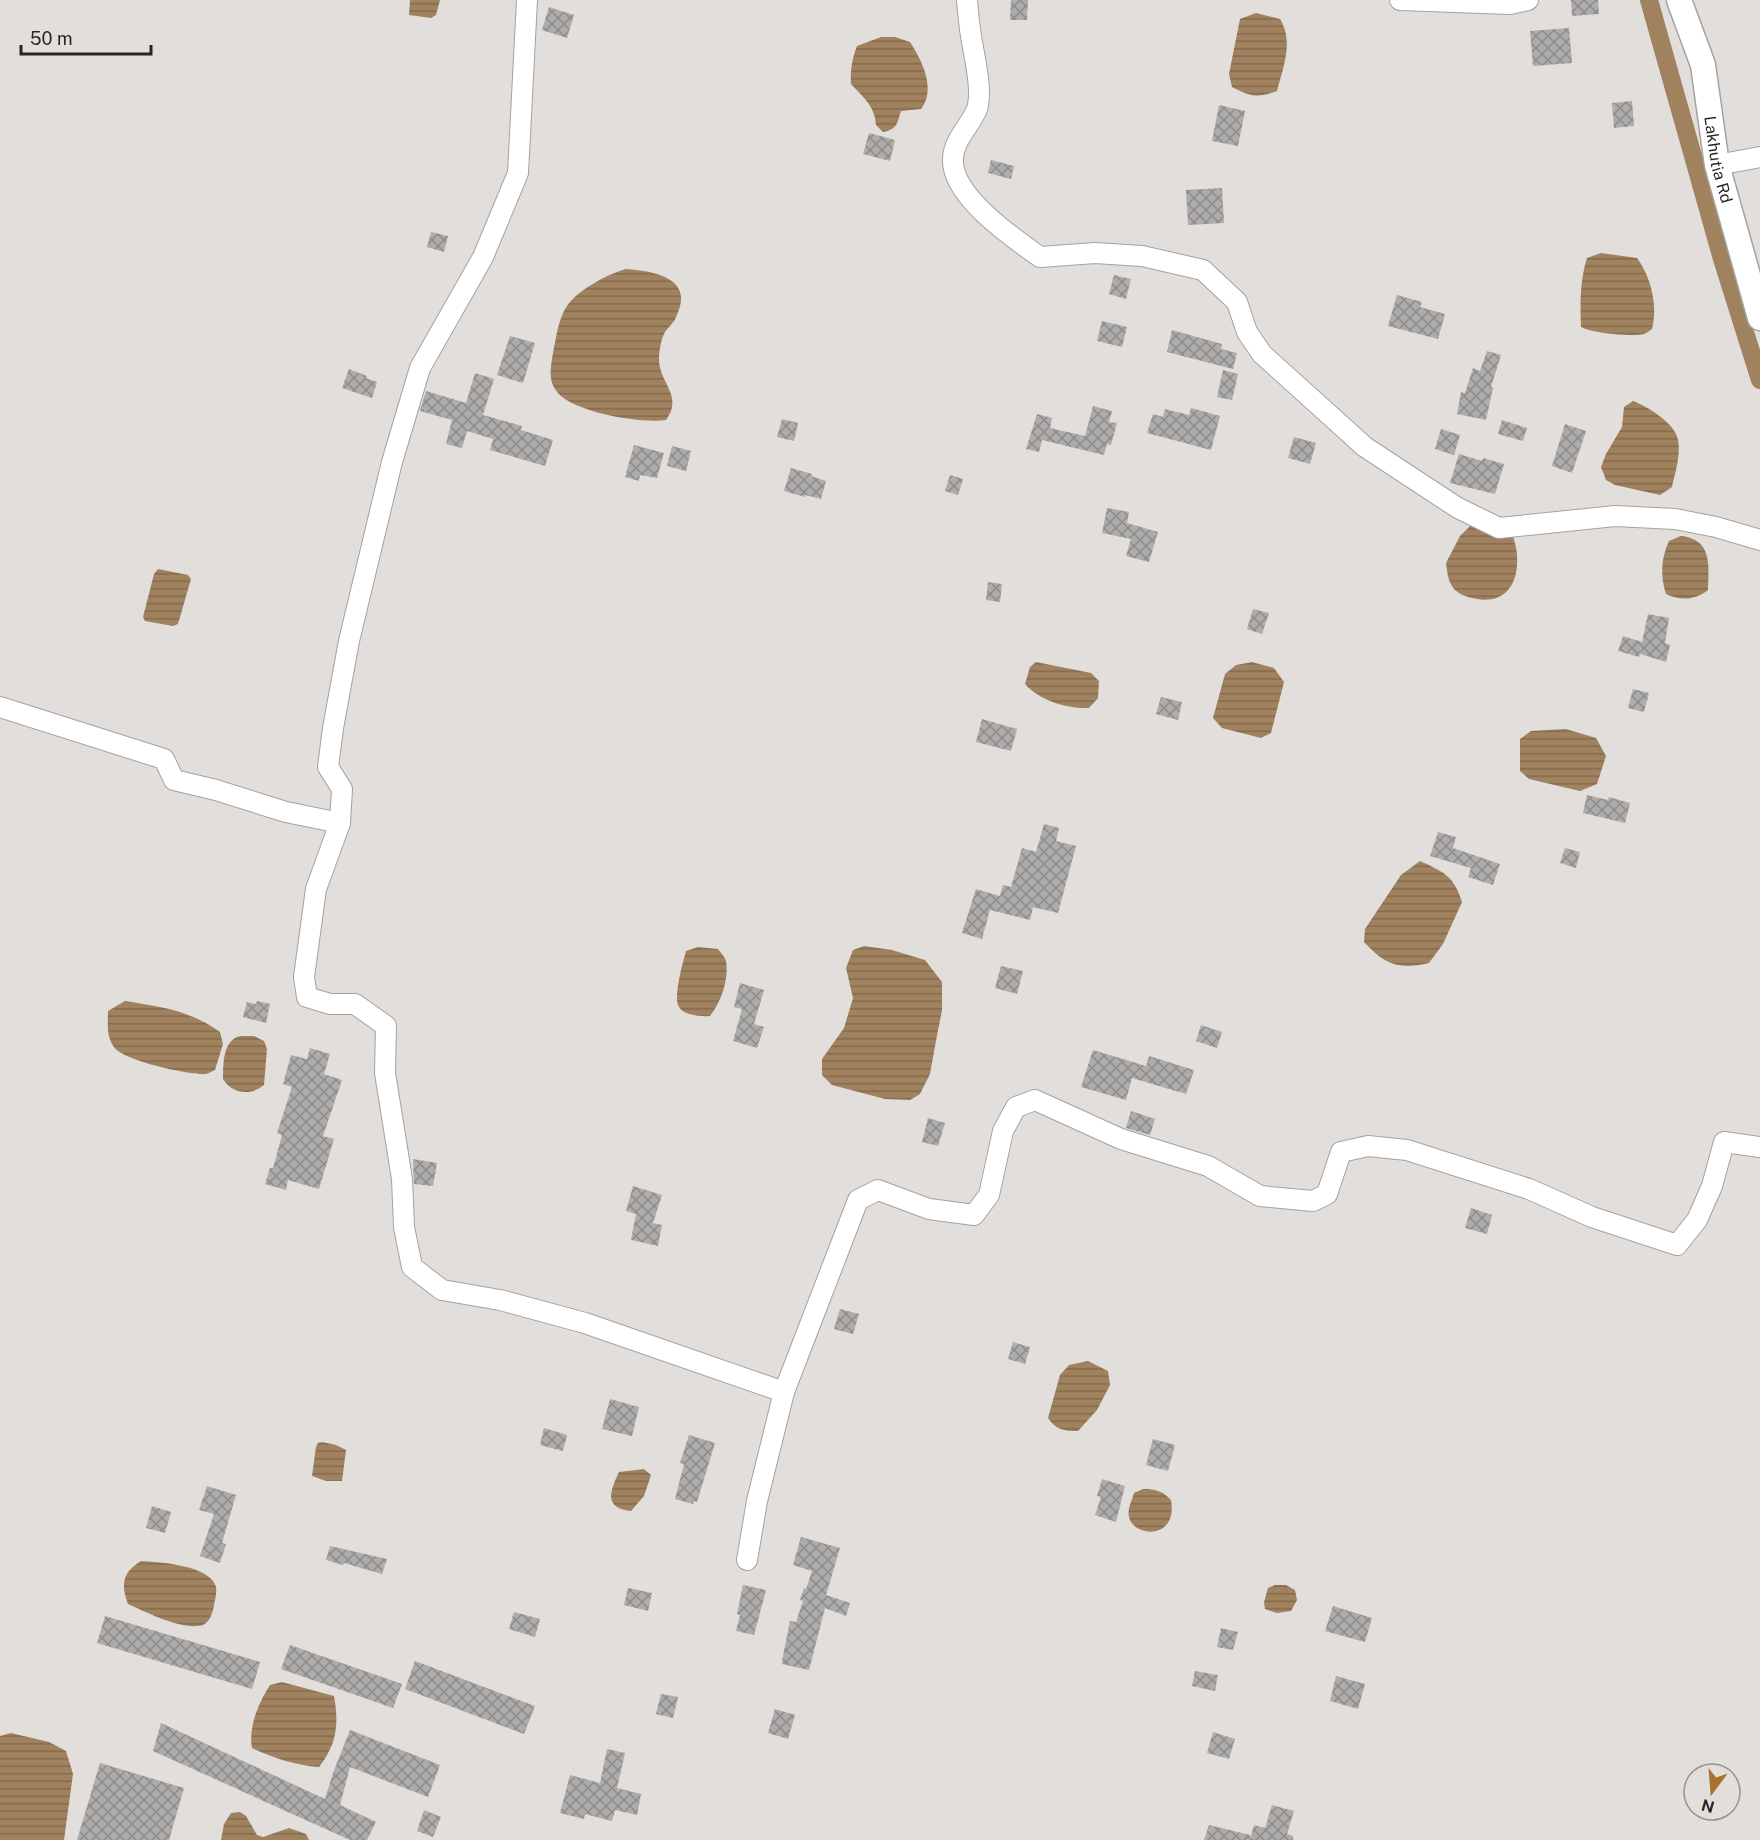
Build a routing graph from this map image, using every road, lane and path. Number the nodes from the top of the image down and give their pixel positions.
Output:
1 (526, 0) edge
2 (967, 0) edge
3 (1400, 0) edge
4 (1528, 0) edge
5 (1679, 0) edge
6 (1760, 157) edge
7 (1718, 165) junction
8 (1760, 318) edge
9 (1760, 540) edge
10 (0, 707) edge
11 (340, 823) junction
12 (1760, 1147) edge
13 (784, 1392) junction
14 (747, 1560) dead end

1 - 11 street
2 - 9 street
3 - 4 street
5 - 7 street, Lakhutia Rd
6 - 7 street
7 - 8 street, Lakhutia Rd
10 - 11 street
11 - 13 street
12 - 13 street
13 - 14 street

